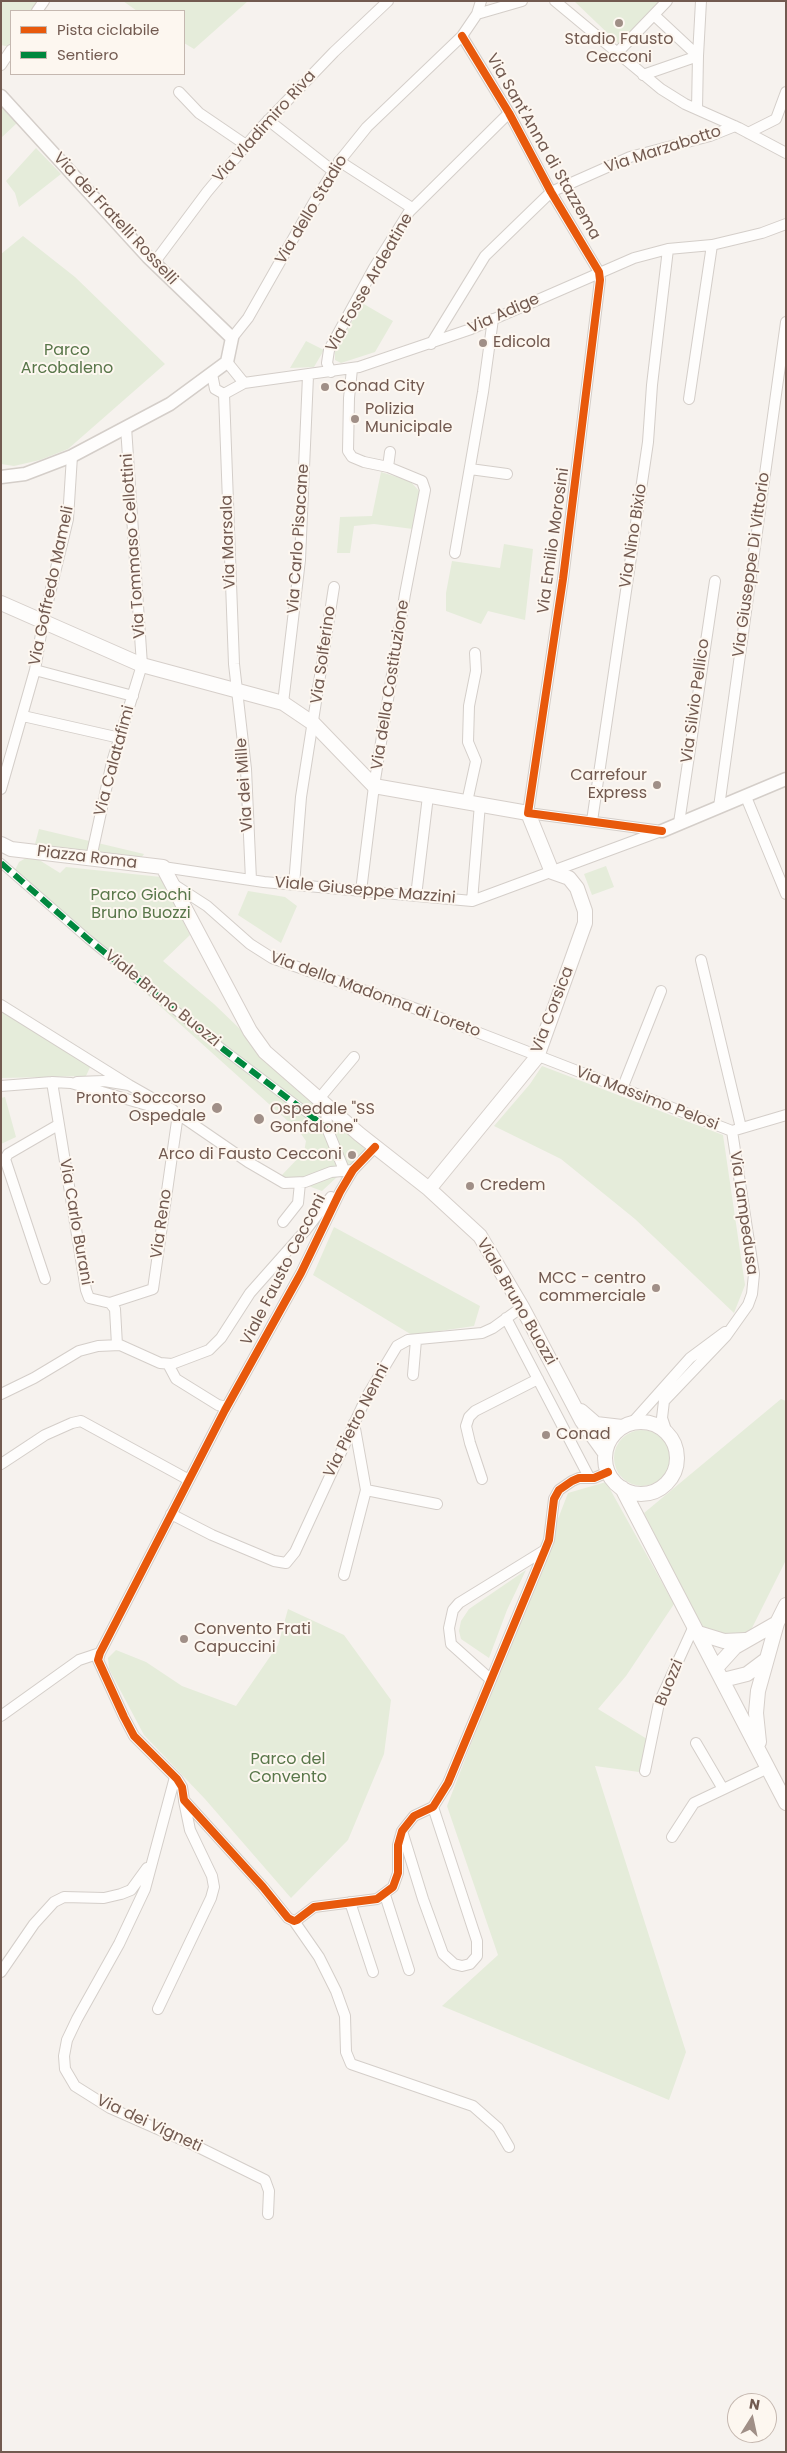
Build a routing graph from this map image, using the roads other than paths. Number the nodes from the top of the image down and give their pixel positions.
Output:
1 (388, 1) edge
2 (481, 1) edge
3 (522, 1) edge
4 (555, 1) edge
5 (667, 1) edge
6 (701, 1) edge
7 (477, 14) junction
8 (654, 15) junction
9 (462, 36) junction
10 (10, 52) edge
11 (617, 54) junction
12 (698, 56) junction
13 (1, 65) edge
14 (644, 75) junction
15 (179, 92) dead end
16 (786, 92) edge
17 (1, 96) edge
18 (697, 109) junction
19 (509, 113) junction
20 (268, 120) junction
21 (735, 126) junction
22 (748, 133) junction
23 (246, 145) junction
24 (786, 153) edge
25 (339, 161) junction
26 (333, 171) junction
27 (551, 192) junction
28 (412, 208) junction
29 (786, 224) edge
30 (712, 245) junction
31 (668, 249) junction
32 (154, 263) junction
33 (599, 272) junction
34 (493, 319) junction
35 (786, 322) edge
36 (232, 338) junction
37 (431, 344) junction
38 (227, 362) junction
39 (352, 369) junction
40 (331, 372) junction
41 (212, 374) junction
42 (308, 376) junction
43 (244, 383) junction
44 (224, 394) junction
45 (689, 399) dead end
46 (126, 427) junction
47 (390, 452) dead end
48 (72, 456) junction
49 (388, 467) junction
50 (470, 469) junction
51 (507, 474) dead end
52 (1, 477) edge
53 (455, 553) dead end
54 (715, 580) dead end
55 (334, 586) dead end
56 (1, 604) edge
57 (43, 622) junction
58 (475, 653) dead end
59 (142, 665) junction
60 (35, 670) junction
61 (237, 690) junction
62 (133, 696) junction
63 (284, 703) junction
64 (23, 716) junction
65 (314, 724) junction
66 (120, 738) junction
67 (786, 780) edge
68 (374, 786) junction
69 (1, 789) edge
70 (428, 796) junction
71 (746, 796) junction
72 (474, 803) junction
73 (719, 807) junction
74 (528, 813) junction
75 (592, 821) junction
76 (679, 823) junction
77 (662, 831) junction
78 (5, 849) edge
79 (91, 858) junction
80 (1, 863) edge
81 (163, 867) junction
82 (552, 872) junction
83 (251, 880) junction
84 (172, 884) junction
85 (294, 884) junction
86 (361, 891) junction
87 (786, 894) edge
88 (416, 896) junction
89 (472, 901) junction
90 (701, 960) dead end
91 (661, 990) dead end
92 (1, 1005) edge
93 (354, 1056) dead end
94 (537, 1057) junction
95 (99, 1065) junction
96 (90, 1081) junction
97 (52, 1082) junction
98 (71, 1083) junction
99 (130, 1085) junction
100 (1, 1086) edge
101 (622, 1089) junction
102 (322, 1103) junction
103 (178, 1114) junction
104 (786, 1115) edge
105 (58, 1125) junction
106 (326, 1128) junction
107 (736, 1130) junction
108 (375, 1147) junction
109 (349, 1170) junction
110 (331, 1172) junction
111 (300, 1183) junction
112 (342, 1184) junction
113 (429, 1189) junction
114 (283, 1222) dead end
115 (45, 1279) dead end
116 (110, 1303) junction
117 (522, 1307) junction
118 (506, 1318) junction
119 (737, 1321) junction
120 (416, 1340) junction
121 (117, 1345) junction
122 (168, 1364) junction
123 (413, 1375) dead end
124 (538, 1379) junction
125 (563, 1387) junction
126 (1, 1394) edge
127 (226, 1409) junction
128 (354, 1423) junction
129 (627, 1425) junction
130 (667, 1433) junction
131 (605, 1454) junction
132 (1, 1464) edge
133 (608, 1472) junction
134 (589, 1478) junction
135 (482, 1479) dead end
136 (189, 1480) junction
137 (622, 1488) junction
138 (366, 1490) junction
139 (656, 1490) junction
140 (437, 1504) dead end
141 (171, 1514) junction
142 (640, 1526) junction
143 (545, 1550) junction
144 (344, 1575) dead end
145 (786, 1605) edge
146 (778, 1623) junction
147 (696, 1629) junction
148 (746, 1640) junction
149 (100, 1653) junction
150 (767, 1659) junction
151 (720, 1674) junction
152 (490, 1679) junction
153 (1, 1716) edge
154 (696, 1743) dead end
155 (760, 1753) junction
156 (768, 1768) junction
157 (645, 1771) dead end
158 (175, 1777) junction
159 (723, 1789) junction
160 (184, 1800) junction
161 (786, 1803) edge
162 (434, 1807) junction
163 (402, 1831) junction
164 (672, 1837) dead end
165 (150, 1864) junction
166 (385, 1895) junction
167 (350, 1902) junction
168 (294, 1921) junction
169 (409, 1970) dead end
170 (1, 1972) edge
171 (373, 1972) dead end
172 (158, 2009) dead end
173 (510, 2147) dead end
174 (268, 2214) dead end

1 - 20 street, Via Vladimiro Riva
2 - 7 street, Via dello Stadio
3 - 7 street
4 - 11 street
5 - 8 street
6 - 12 street
7 - 9 street, Via dello Stadio
8 - 11 street
8 - 12 street
9 - 19 street, Via Sant'Anna di Stazzema
9 - 25 street, Via dello Stadio
10 - 13 street
11 - 14 street
12 - 14 street
12 - 18 street
14 - 18 street
15 - 23 street
16 - 22 street
17 - 32 street, Via dei Fratelli Rosselli
18 - 21 street
19 - 27 street, Via Sant'Anna di Stazzema
19 - 28 street, Via Fosse Ardeatine
20 - 23 street, Via Vladimiro Riva
20 - 26 street
21 - 22 street
21 - 27 street, Via Marzabotto
22 - 24 street
23 - 32 street, Via Vladimiro Riva
25 - 26 street, Via dello Stadio
25 - 28 street
26 - 36 street, Via dello Stadio
27 - 33 street, Via Sant'Anna di Stazzema
27 - 37 street, Via Marzabotto
28 - 40 street, Via Fosse Ardeatine
29 - 30 street, Via Adige
30 - 31 street, Via Adige
30 - 45 street
31 - 33 street, Via Adige
31 - 75 street, Via Nino Bixio
32 - 36 street, Via dei Fratelli Rosselli
33 - 34 street, Via Adige
33 - 74 street, Via Emilio Morosini
34 - 37 street, Via Adige
34 - 50 street
35 - 73 street, Via Giuseppe Di Vittorio
36 - 38 street
37 - 39 street, Via Adige
38 - 41 street
38 - 43 street
39 - 40 street, Via Adige
39 - 49 street, Via della Costituzione
40 - 42 street, Via Adige
41 - 44 street
41 - 46 street
42 - 43 street, Via Adige
42 - 63 street, Via Carlo Pisacane
43 - 44 street
44 - 61 street, Via Marsala
46 - 48 street
46 - 59 street, Via Tommaso Cellottini
47 - 49 street
48 - 52 street
48 - 57 street, Via Goffredo Mameli
49 - 68 street, Via della Costituzione
50 - 51 street
50 - 53 street
54 - 76 street, Via Silvio Pellico
55 - 65 street, Via Solferino
56 - 57 main road, Via della Costituzione
57 - 59 main road, Via della Costituzione
57 - 60 street, Via Goffredo Mameli
58 - 72 street
59 - 61 main road, Via della Costituzione
59 - 62 street, Via Calatafimi
60 - 62 street
60 - 64 street, Via Goffredo Mameli
61 - 63 main road, Via della Costituzione
61 - 83 street, Via dei Mille
62 - 66 street, Via Calatafimi
63 - 65 main road, Via della Costituzione
64 - 66 street
64 - 69 street, Via Goffredo Mameli
65 - 68 main road, Via della Costituzione
65 - 85 street, Via Solferino
66 - 79 street, Via Calatafimi
67 - 71 street, Viale Giuseppe Mazzini
68 - 70 main road
68 - 86 street
70 - 72 main road
70 - 88 street
71 - 73 street, Viale Giuseppe Mazzini
71 - 87 street
72 - 74 main road
72 - 89 street
73 - 76 street, Viale Giuseppe Mazzini
74 - 75 street
74 - 82 main road
75 - 77 street
76 - 77 street, Viale Giuseppe Mazzini
77 - 82 street, Viale Giuseppe Mazzini
78 - 79 main road, Piazza Roma
79 - 81 main road, Piazza Roma
80 - 106 street, Viale Bruno Buozzi
81 - 83 street, Viale Giuseppe Mazzini
81 - 84 main road, Viale Bruno Buozzi
82 - 89 street, Viale Giuseppe Mazzini
82 - 94 main road, Via Corsica
83 - 85 street, Viale Giuseppe Mazzini
84 - 94 street, Via della Madonna di Loreto
84 - 102 main road, Viale Bruno Buozzi
85 - 86 street, Viale Giuseppe Mazzini
86 - 88 street, Viale Giuseppe Mazzini
88 - 89 street, Viale Giuseppe Mazzini
90 - 107 street
91 - 101 street
92 - 95 street
93 - 102 street
94 - 101 street, Via Massimo Pelosi
94 - 113 main road, Via Corsica
95 - 96 street
95 - 99 street
96 - 98 street
96 - 99 street
97 - 98 street
97 - 100 street
97 - 105 street, Via Carlo Burani
98 - 103 street
99 - 103 street
101 - 107 street, Via Massimo Pelosi
102 - 106 street
102 - 108 main road, Viale Bruno Buozzi
103 - 111 street
103 - 116 street, Via Reno
104 - 107 street, Via Massimo Pelosi
105 - 115 street
105 - 116 street, Via Carlo Burani
106 - 109 street
107 - 119 street, Via Lampedusa
108 - 109 street, Viale Fausto Cecconi
108 - 113 main road, Viale Bruno Buozzi
109 - 110 street
109 - 112 street, Viale Fausto Cecconi
110 - 111 street
110 - 112 street
111 - 114 street
112 - 122 street
112 - 127 street, Viale Fausto Cecconi
113 - 117 main road, Viale Bruno Buozzi
116 - 121 street
117 - 118 street, Via Pietro Nenni
117 - 125 main road, Viale Bruno Buozzi
118 - 120 street, Via Pietro Nenni
118 - 124 street
119 - 129 street, Via Lampedusa
119 - 130 street, Via Lampedusa
120 - 123 street
120 - 128 street, Via Pietro Nenni
121 - 122 street
121 - 126 street
122 - 127 street
124 - 134 street
124 - 135 street
125 - 129 main road, Viale Bruno Buozzi
125 - 131 main road, Viale Bruno Buozzi
127 - 136 street, Viale Fausto Cecconi
128 - 138 street
128 - 141 street, Via Pietro Nenni
129 - 130 main road
129 - 131 main road
130 - 139 main road
131 - 133 main road
132 - 136 street
133 - 134 street
133 - 137 main road
134 - 143 street
136 - 141 street, Viale Fausto Cecconi
137 - 139 main road
137 - 142 main road
138 - 140 street
138 - 144 street
139 - 142 main road
141 - 149 street, Viale Fausto Cecconi
142 - 147 main road
143 - 152 street
143 - 152 street
145 - 146 main road
146 - 148 main road
146 - 150 main road
147 - 148 main road
147 - 151 main road
147 - 157 street, Buozzi
148 - 151 main road
149 - 153 street
149 - 158 street
150 - 151 main road
150 - 155 main road
151 - 155 main road
152 - 162 street
154 - 159 street
155 - 156 main road
156 - 159 street
156 - 161 main road
158 - 160 street
158 - 165 street
159 - 164 street
160 - 168 street
160 - 172 street
162 - 163 street
162 - 163 street
163 - 166 street
165 - 170 street
165 - 174 street, Via dei Vigneti
166 - 167 street
166 - 169 street
167 - 168 street
167 - 171 street
168 - 173 street

